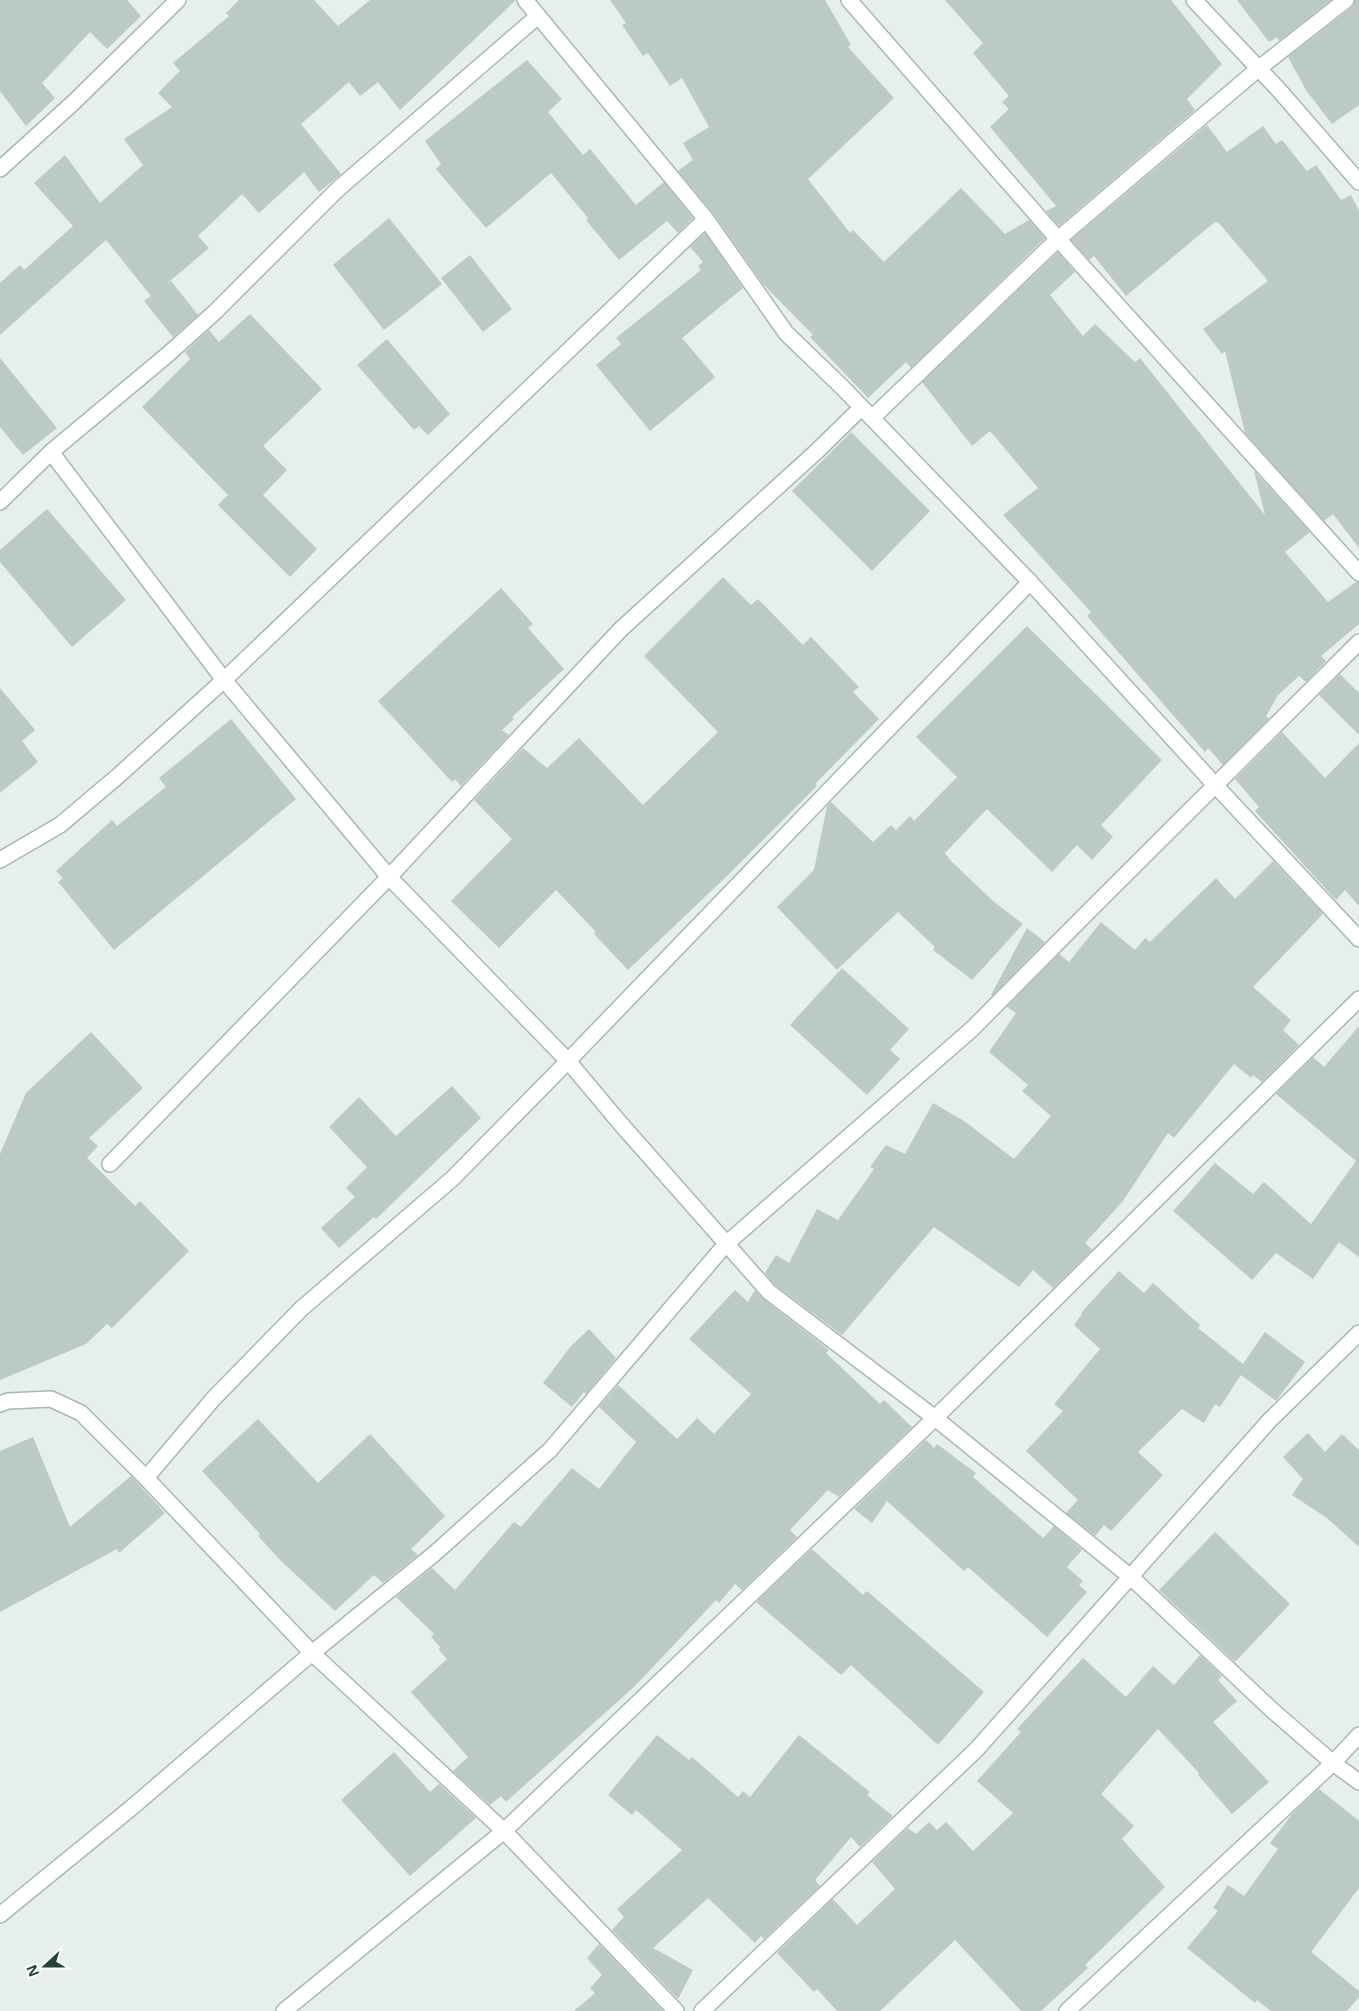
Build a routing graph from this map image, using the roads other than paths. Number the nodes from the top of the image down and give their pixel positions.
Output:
1 (178, 0) edge
2 (526, 0) edge
3 (849, 0) edge
4 (1194, 0) edge
5 (1346, 0) edge
6 (538, 16) junction
7 (1258, 69) junction
8 (0, 169) edge
9 (1359, 182) edge
10 (706, 219) junction
11 (1058, 239) junction
12 (866, 413) junction
13 (51, 452) junction
14 (0, 502) edge
15 (1359, 573) edge
16 (1030, 582) junction
17 (1359, 642) edge
18 (224, 680) junction
19 (1216, 786) junction
20 (0, 860) edge
21 (389, 877) junction
22 (1359, 940) edge
23 (1359, 999) edge
24 (568, 1061) junction
25 (110, 1164) dead end
26 (726, 1244) junction
27 (1359, 1333) edge
28 (0, 1404) edge
29 (935, 1418) junction
30 (146, 1478) junction
31 (1132, 1578) junction
32 (312, 1653) junction
33 (1359, 1735) edge
34 (1333, 1763) junction
35 (1359, 1782) edge
36 (504, 1831) junction
37 (0, 1916) edge
38 (284, 2011) edge
39 (676, 2011) edge
40 (702, 2011) edge
41 (1067, 2011) edge

1 - 8 street
2 - 6 street
3 - 11 street
4 - 7 street
5 - 7 street
6 - 10 street
6 - 13 street
7 - 9 street
7 - 11 street
10 - 12 street
10 - 18 street
11 - 12 street
11 - 15 street
12 - 16 street
12 - 21 street
13 - 14 street
13 - 18 street
16 - 19 street
16 - 24 street
17 - 19 street
18 - 20 street
18 - 21 street
19 - 22 street
19 - 26 street
21 - 24 street
21 - 25 street
23 - 29 street
24 - 26 street
24 - 30 street
26 - 29 street
26 - 32 street
27 - 31 street
28 - 30 street
29 - 31 street
29 - 36 street
30 - 32 street
31 - 34 street
31 - 40 street
32 - 36 street
32 - 37 street
33 - 34 street
34 - 35 street
34 - 41 street
36 - 38 street
36 - 39 street

